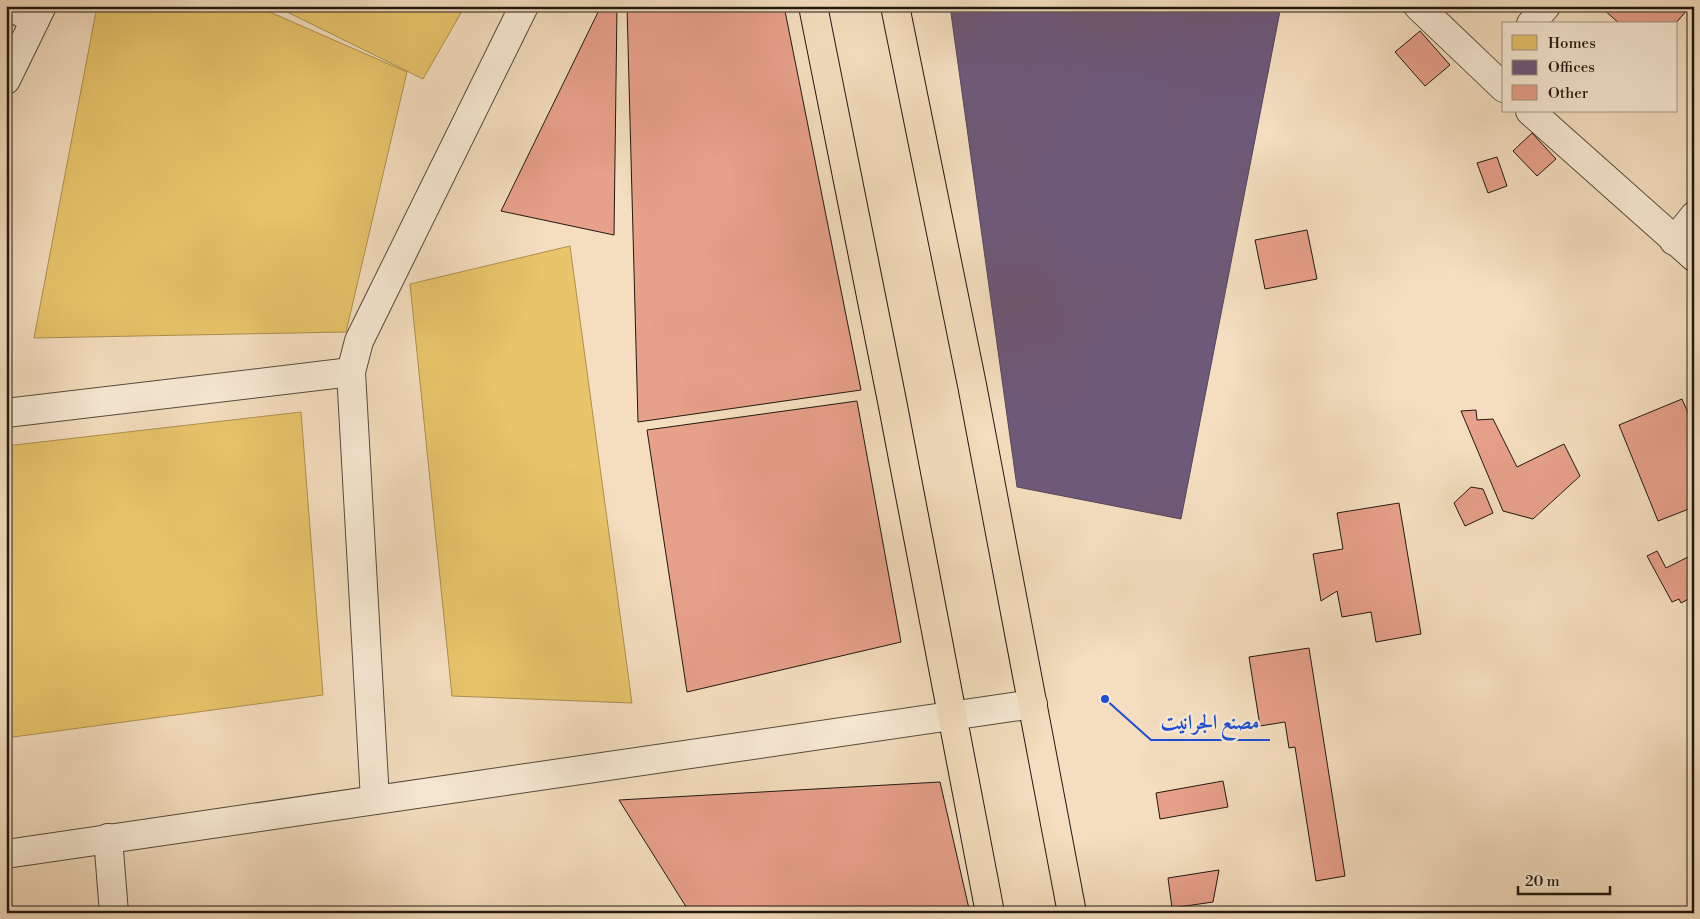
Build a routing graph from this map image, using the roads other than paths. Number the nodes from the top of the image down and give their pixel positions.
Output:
1 (9, 6) edge
2 (524, 6) edge
3 (813, 6) edge
4 (895, 6) edge
5 (1418, 6) edge
6 (1546, 6) edge
7 (38, 13) edge
8 (1533, 22) edge
9 (1499, 74) edge
10 (6, 80) edge
11 (1531, 112) edge
12 (1694, 216) edge
13 (1684, 249) edge
14 (351, 372) junction
15 (6, 413) edge
16 (1033, 704) junction
17 (953, 715) junction
18 (375, 800) junction
19 (108, 838) junction
20 (6, 854) edge
21 (114, 913) edge
22 (990, 913) edge
23 (1072, 913) edge

1 - 7 street
2 - 14 street
3 - 17 main road
4 - 16 main road
5 - 9 street
6 - 8 street
7 - 10 street
11 - 13 street
12 - 13 street
14 - 15 street
14 - 18 street
16 - 17 street
16 - 23 main road
17 - 18 street
17 - 22 main road
18 - 19 street
19 - 20 street
19 - 21 street

